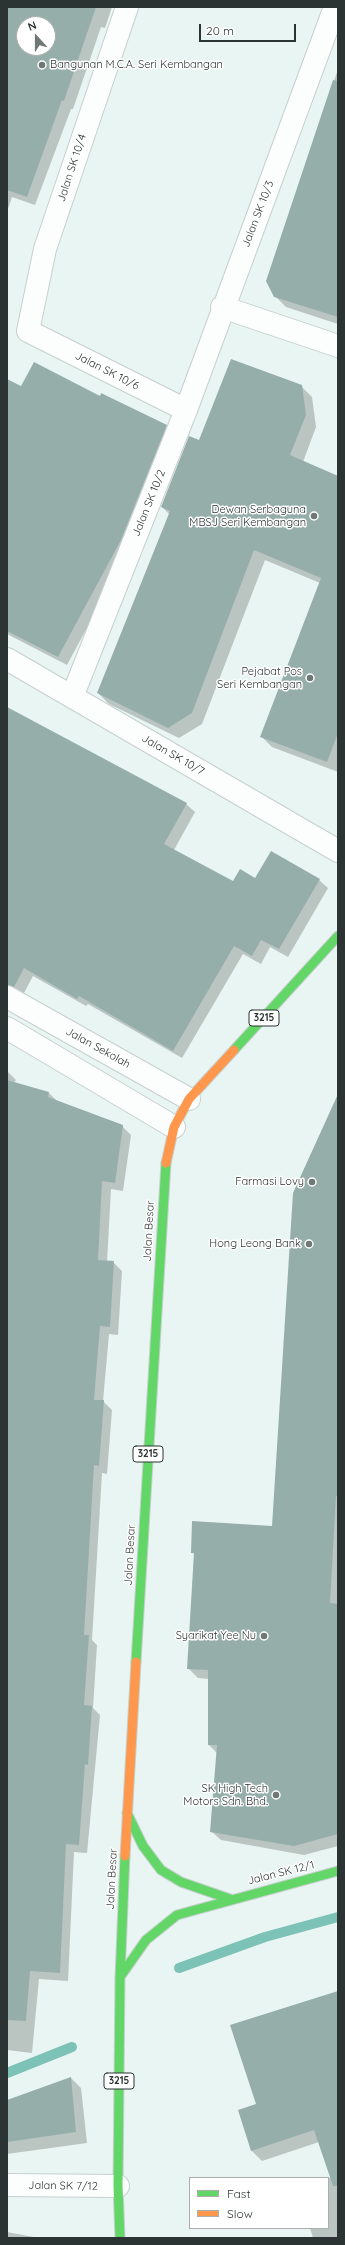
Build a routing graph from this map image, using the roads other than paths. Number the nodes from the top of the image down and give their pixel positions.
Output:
1 (127, 7) edge
2 (335, 7) edge
3 (222, 307) junction
4 (28, 331) joint
5 (338, 346) edge
6 (186, 410) junction
7 (7, 659) edge
8 (72, 697) junction
9 (338, 851) edge
10 (338, 936) edge
11 (7, 997) edge
12 (7, 1028) edge
13 (189, 1099) junction
14 (174, 1127) junction
15 (127, 1813) junction
16 (338, 1871) edge
17 (230, 1899) junction
18 (120, 1976) junction
19 (7, 2185) edge
20 (118, 2186) junction
21 (120, 2238) edge

1 - 4 street, Jalan SK 10/4
2 - 3 street, Jalan SK 10/3
3 - 5 street
3 - 6 street, Jalan SK 10/2
4 - 6 street, Jalan SK 10/6
6 - 8 street, Jalan SK 10/2
7 - 8 street, Jalan SK 10/7
8 - 9 street, Jalan SK 10/7
10 - 13 main road, Jalan Besar / 3215
11 - 13 street, Jalan Sekolah
12 - 14 street
13 - 14 main road, Jalan Besar / 3215
14 - 15 main road, Jalan Besar / 3215
15 - 17 main road
15 - 18 main road, Jalan Besar / 3215
16 - 17 main road, Jalan SK 12/1
17 - 18 main road, Jalan SK 12/1
18 - 20 main road, Jalan Besar / 3215
19 - 20 street, Jalan SK 7/12
20 - 21 main road, Jalan Besar / 3215

